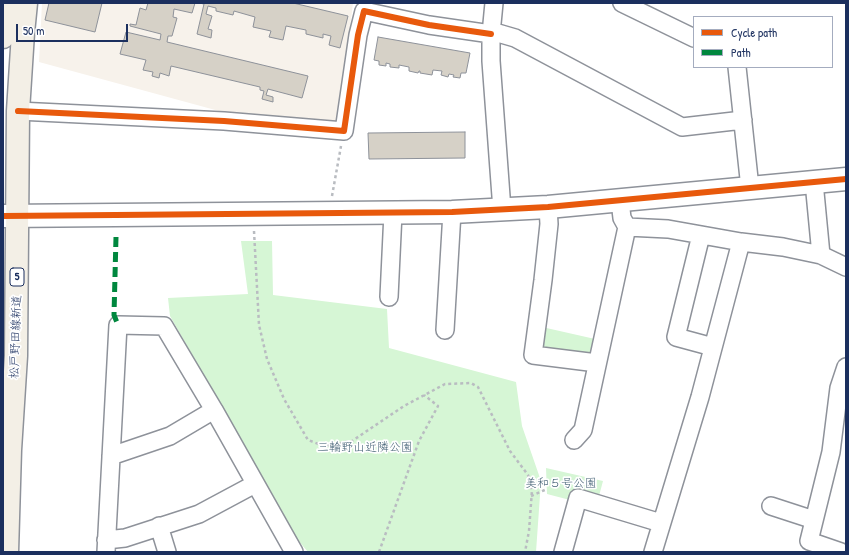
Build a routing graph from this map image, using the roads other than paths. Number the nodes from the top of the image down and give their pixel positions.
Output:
1 (7, 3) edge
2 (26, 3) edge
3 (494, 3) edge
4 (622, 3) edge
5 (491, 32) junction
6 (3, 37) edge
7 (693, 38) edge
8 (737, 68) edge
9 (18, 111) junction
10 (743, 120) junction
11 (846, 179) edge
12 (814, 182) junction
13 (750, 188) junction
14 (620, 201) junction
15 (548, 207) junction
16 (502, 210) junction
17 (452, 212) junction
18 (393, 213) junction
19 (10, 216) edge
20 (627, 227) junction
21 (701, 235) junction
22 (741, 242) junction
23 (821, 256) junction
24 (846, 267) edge
25 (389, 297) dead end
26 (445, 330) dead end
27 (712, 347) junction
28 (597, 363) junction
29 (846, 367) edge
30 (843, 389) edge
31 (214, 410) junction
32 (574, 440) dead end
33 (111, 456) junction
34 (255, 484) junction
35 (771, 506) dead end
36 (814, 520) junction
37 (661, 523) junction
38 (159, 526) junction
39 (106, 546) edge
40 (807, 547) edge
41 (7, 552) edge
42 (167, 552) edge
43 (294, 552) edge
44 (563, 552) edge
45 (653, 552) edge
46 (841, 552) edge

1 - 6 main road
2 - 9 main road, 松戸野田線新道 / 5
3 - 5 street
4 - 7 street
5 - 9 street
5 - 10 street
5 - 16 street
8 - 10 street
9 - 19 main road, 松戸野田線新道 / 5
10 - 13 street
11 - 12 street
12 - 13 street
12 - 23 street
13 - 14 street
14 - 15 street
14 - 20 street
15 - 16 street
15 - 28 street
16 - 17 street
17 - 18 street
17 - 26 street
18 - 19 street
18 - 25 street
19 - 41 main road, 松戸野田線新道 / 5
20 - 21 street
20 - 28 street
21 - 22 street
21 - 27 street
22 - 23 street
22 - 27 street
23 - 24 street
27 - 37 street
28 - 32 street
29 - 30 street
30 - 36 street
31 - 33 street
31 - 33 street
31 - 34 street
33 - 39 street
34 - 38 street
34 - 43 street
35 - 36 street
36 - 40 street
37 - 44 street
37 - 45 street
38 - 39 street
38 - 42 street
40 - 46 street

